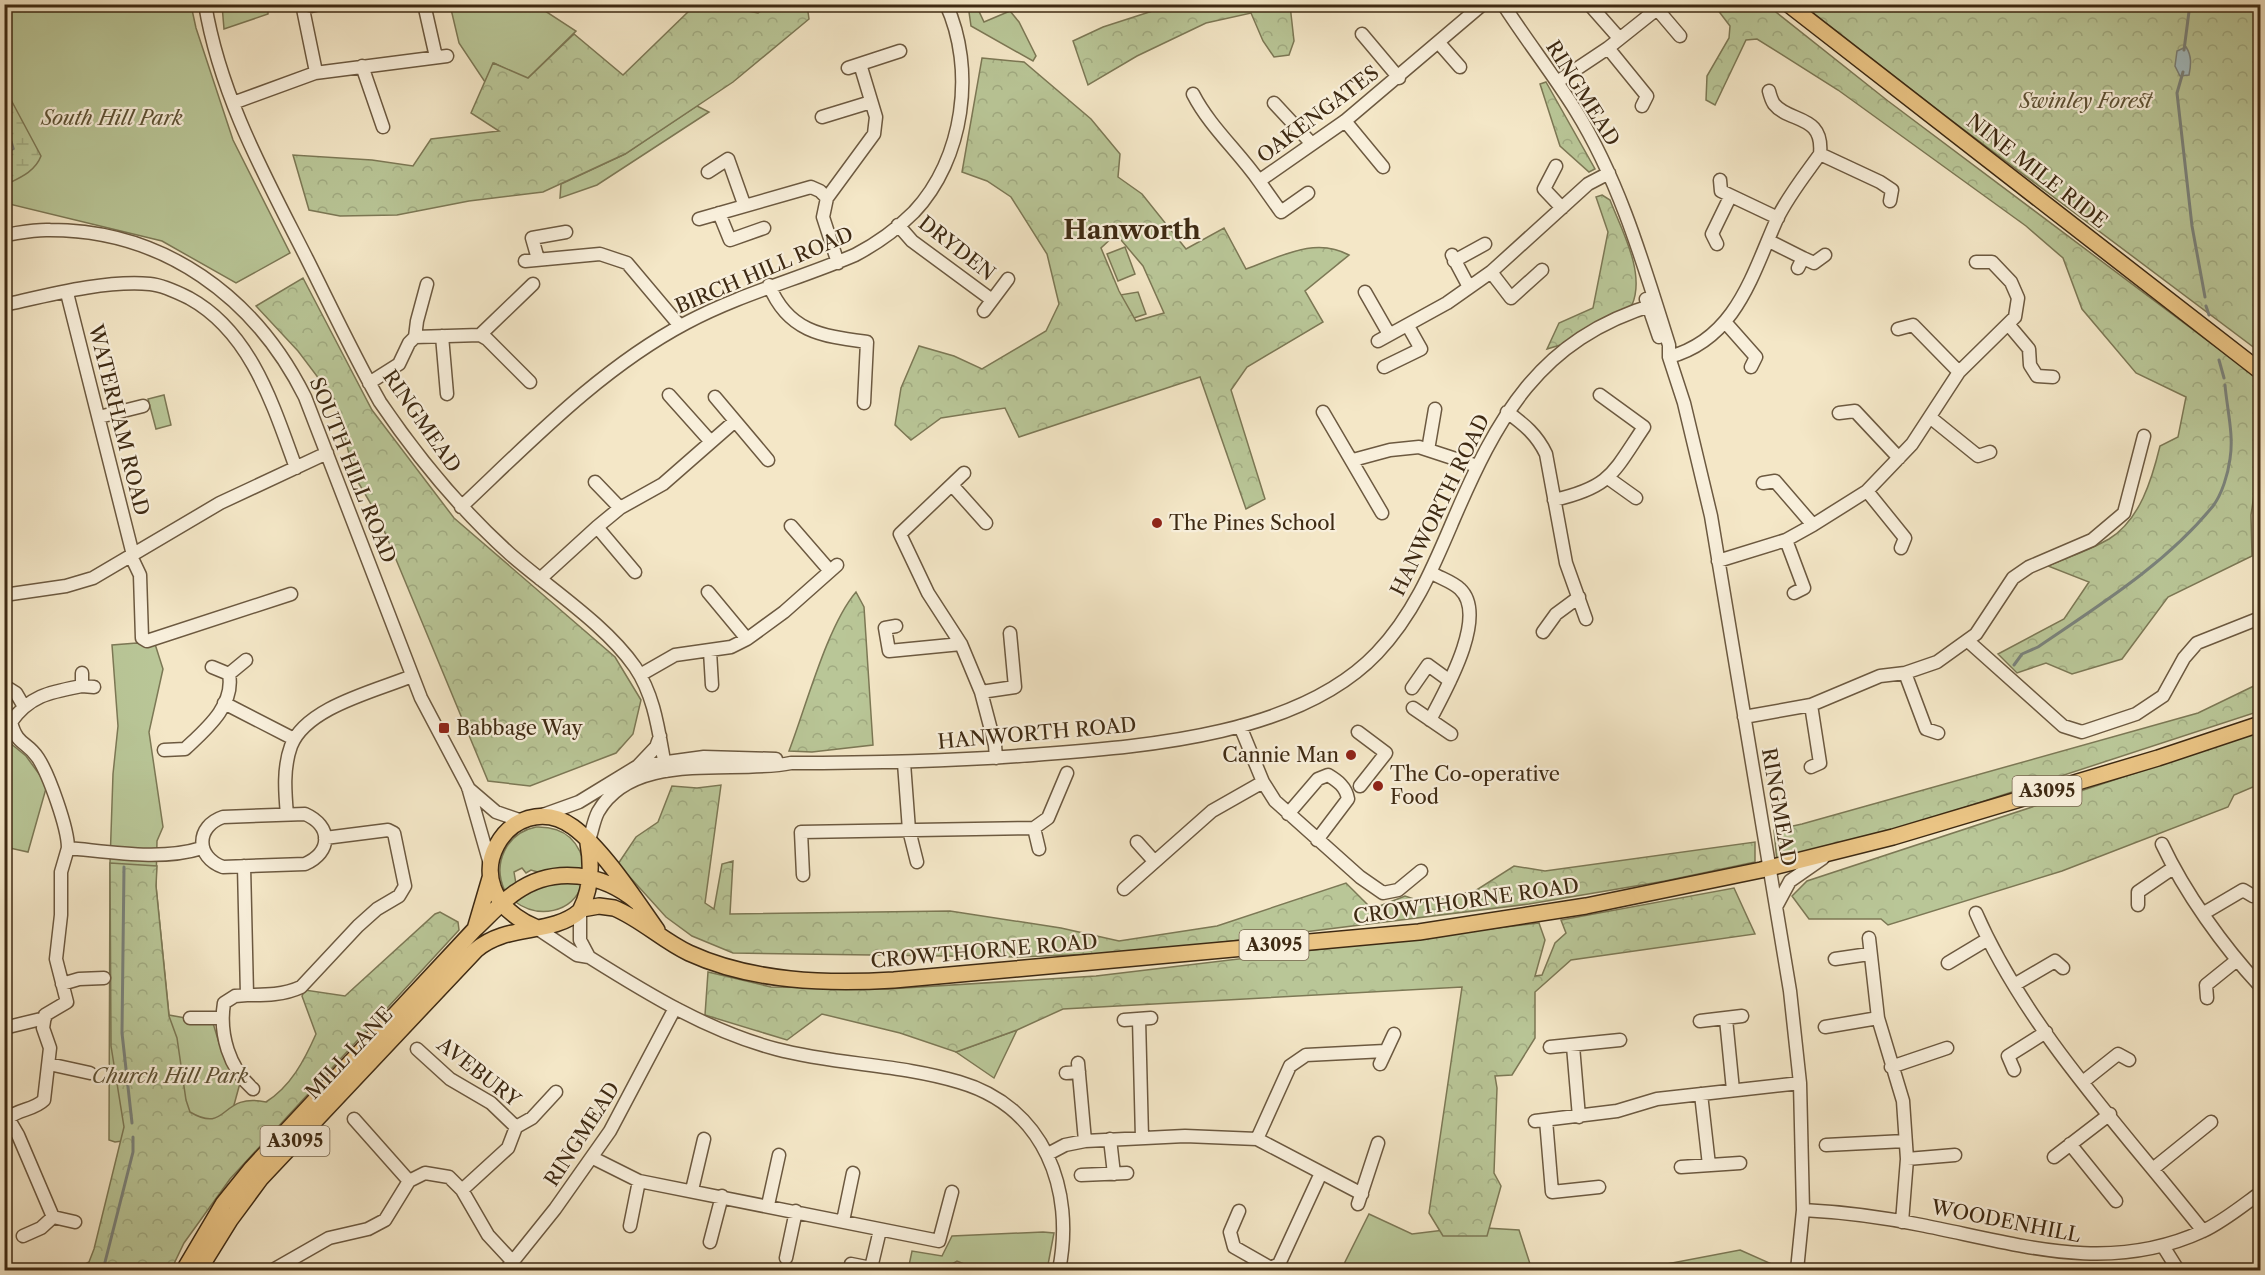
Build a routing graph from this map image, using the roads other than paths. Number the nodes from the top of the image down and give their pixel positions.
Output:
1 (205, 4) edge
2 (321, 4) edge
3 (424, 4) edge
4 (946, 4) edge
5 (1483, 4) edge
6 (1503, 4) edge
7 (1589, 4) edge
8 (1788, 4) edge
9 (302, 6) edge
10 (1657, 7) edge
11 (1362, 34) dead end
12 (1680, 36) dead end
13 (1619, 38) junction
14 (1439, 43) junction
15 (1608, 48) junction
16 (900, 51) dead end
17 (362, 66) junction
18 (1460, 67) dead end
19 (316, 72) junction
20 (1399, 78) junction
21 (1557, 82) junction
22 (1769, 91) dead end
23 (1193, 94) dead end
24 (871, 102) junction
25 (233, 103) junction
26 (1274, 103) dead end
27 (1642, 106) dead end
28 (822, 117) dead end
29 (1345, 121) junction
30 (383, 127) dead end
31 (1312, 144) junction
32 (1820, 154) junction
33 (1556, 166) dead end
34 (1383, 167) dead end
35 (708, 172) dead end
36 (1609, 173) junction
37 (1720, 180) dead end
38 (1259, 181) junction
39 (1308, 193) dead end
40 (1730, 197) junction
41 (827, 198) junction
42 (1890, 201) dead end
43 (744, 204) junction
44 (1562, 208) junction
45 (719, 213) junction
46 (1778, 218) junction
47 (699, 219) dead end
48 (898, 225) junction
49 (764, 228) dead end
50 (566, 232) dead end
51 (4, 235) edge
52 (1769, 241) junction
53 (1485, 244) dead end
54 (1717, 244) dead end
55 (1825, 255) dead end
56 (538, 259) junction
57 (525, 261) dead end
58 (838, 262) junction
59 (1976, 262) dead end
60 (1542, 270) dead end
61 (1491, 272) junction
62 (1008, 279) dead end
63 (427, 284) dead end
64 (533, 284) dead end
65 (769, 285) junction
66 (1469, 287) junction
67 (1365, 292) dead end
68 (67, 293) junction
69 (992, 300) junction
70 (4, 305) edge
71 (1652, 305) junction
72 (984, 311) dead end
73 (1725, 322) junction
74 (2008, 324) junction
75 (680, 326) junction
76 (1408, 326) junction
77 (1898, 329) dead end
78 (1389, 334) junction
79 (480, 335) junction
80 (442, 336) junction
81 (415, 338) junction
82 (1378, 341) dead end
83 (1669, 357) junction
84 (1384, 367) dead end
85 (1751, 367) dead end
86 (2260, 371) edge
87 (1959, 372) junction
88 (2053, 377) dead end
89 (530, 382) dead end
90 (369, 383) junction
91 (447, 394) dead end
92 (1600, 395) dead end
93 (669, 396) dead end
94 (714, 397) dead end
95 (864, 403) dead end
96 (143, 406) dead end
97 (1436, 409) dead end
98 (1323, 412) dead end
99 (1507, 412) junction
100 (1839, 413) dead end
101 (99, 417) junction
102 (1931, 418) junction
103 (735, 421) junction
104 (2144, 436) dead end
105 (711, 442) junction
106 (1428, 450) junction
107 (1990, 452) dead end
108 (327, 453) junction
109 (1899, 458) junction
110 (768, 460) dead end
111 (1353, 460) junction
112 (1477, 466) junction
113 (296, 468) junction
114 (964, 473) dead end
115 (1608, 478) junction
116 (595, 482) dead end
117 (1763, 483) dead end
118 (952, 485) junction
119 (1867, 491) junction
120 (1636, 498) dead end
121 (1554, 500) junction
122 (461, 507) junction
123 (620, 508) junction
124 (1382, 513) dead end
125 (986, 523) dead end
126 (1813, 525) junction
127 (791, 526) dead end
128 (597, 527) junction
129 (1786, 540) junction
130 (1901, 548) dead end
131 (132, 556) junction
132 (1718, 561) junction
133 (635, 572) dead end
134 (1432, 573) junction
135 (540, 579) junction
136 (708, 592) dead end
137 (1794, 593) dead end
138 (291, 594) dead end
139 (4, 595) edge
140 (1579, 597) junction
141 (2260, 618) edge
142 (1586, 620) dead end
143 (896, 626) dead end
144 (1543, 632) dead end
145 (1010, 633) dead end
146 (747, 639) junction
147 (1968, 641) junction
148 (961, 644) junction
149 (710, 651) junction
150 (246, 660) dead end
151 (212, 667) dead end
152 (82, 673) dead end
153 (1905, 673) junction
154 (229, 674) junction
155 (640, 675) junction
156 (412, 676) junction
157 (1450, 681) junction
158 (712, 685) dead end
159 (1412, 687) dead end
160 (8, 688) dead end
161 (981, 692) junction
162 (224, 703) junction
163 (23, 705) junction
164 (1812, 705) junction
165 (1413, 708) dead end
166 (1744, 717) junction
167 (1430, 720) junction
168 (2260, 724) edge
169 (1240, 726) junction
170 (1358, 732) dead end
171 (1938, 733) dead end
172 (1450, 734) dead end
173 (660, 735) junction
174 (294, 739) junction
175 (164, 750) dead end
176 (996, 758) junction
177 (904, 763) junction
178 (638, 766) junction
179 (665, 766) junction
180 (1811, 767) dead end
181 (1067, 773) dead end
182 (1263, 782) junction
183 (1360, 786) dead end
184 (468, 788) junction
185 (1288, 814) junction
186 (287, 815) junction
187 (529, 819) junction
188 (1034, 828) junction
189 (909, 830) junction
190 (325, 838) junction
191 (1317, 840) junction
192 (1137, 842) dead end
193 (588, 843) junction
194 (2162, 844) dead end
195 (68, 848) junction
196 (202, 848) junction
197 (1039, 849) dead end
198 (1832, 853) junction
199 (1154, 861) junction
200 (916, 862) dead end
201 (244, 866) junction
202 (1769, 867) junction
203 (2173, 868) junction
204 (490, 871) junction
205 (1421, 871) dead end
206 (803, 875) dead end
207 (590, 877) junction
208 (1124, 889) dead end
209 (2253, 896) dead end
210 (637, 902) junction
211 (503, 903) junction
212 (2138, 905) dead end
213 (1776, 907) junction
214 (581, 910) junction
215 (1976, 913) dead end
216 (2204, 913) junction
217 (535, 927) junction
218 (474, 929) junction
219 (662, 937) junction
220 (1869, 938) dead end
221 (1988, 939) junction
222 (1869, 954) junction
223 (589, 957) junction
224 (1835, 959) dead end
225 (2237, 960) junction
226 (1948, 963) dead end
227 (2064, 968) dead end
228 (104, 978) dead end
229 (62, 984) junction
230 (2014, 984) junction
231 (2260, 986) edge
232 (247, 995) junction
233 (2207, 998) dead end
234 (675, 1008) junction
235 (1742, 1016) dead end
236 (45, 1018) junction
237 (190, 1018) dead end
238 (222, 1018) junction
239 (1878, 1018) junction
240 (1726, 1019) junction
241 (1124, 1020) dead end
242 (1700, 1021) dead end
243 (1825, 1027) dead end
244 (4, 1028) edge
245 (2046, 1032) junction
246 (1394, 1034) dead end
247 (1620, 1040) dead end
248 (1574, 1046) junction
249 (1551, 1047) dead end
250 (1947, 1048) dead end
251 (417, 1049) dead end
252 (1385, 1051) junction
253 (2129, 1060) dead end
254 (49, 1064) junction
255 (1380, 1064) dead end
256 (1892, 1067) junction
257 (1074, 1069) dead end
258 (2014, 1070) dead end
259 (90, 1073) dead end
260 (2084, 1081) junction
261 (1800, 1083) junction
262 (253, 1089) dead end
263 (1733, 1090) junction
264 (556, 1092) dead end
265 (1701, 1094) junction
266 (2110, 1113) junction
267 (1579, 1117) junction
268 (6, 1118) edge
269 (354, 1119) dead end
270 (2211, 1122) dead end
271 (516, 1127) junction
272 (1142, 1138) junction
273 (704, 1139) dead end
274 (1110, 1139) junction
275 (1257, 1139) junction
276 (1085, 1141) junction
277 (1905, 1141) junction
278 (1378, 1143) dead end
279 (2070, 1144) junction
280 (1826, 1145) dead end
281 (1048, 1154) junction
282 (779, 1155) dead end
283 (1956, 1155) dead end
284 (2054, 1157) dead end
285 (593, 1158) junction
286 (1907, 1159) junction
287 (1740, 1163) dead end
288 (1708, 1165) junction
289 (1681, 1167) dead end
290 (2154, 1168) junction
291 (853, 1173) dead end
292 (1321, 1173) junction
293 (1082, 1175) dead end
294 (409, 1181) junction
295 (639, 1181) junction
296 (1599, 1187) dead end
297 (462, 1190) junction
298 (692, 1190) junction
299 (952, 1192) dead end
300 (2260, 1193) edge
301 (722, 1196) junction
302 (2116, 1202) dead end
303 (768, 1205) junction
304 (1803, 1210) junction
305 (796, 1211) junction
306 (1239, 1212) dead end
307 (53, 1217) junction
308 (843, 1221) junction
309 (75, 1222) dead end
310 (1902, 1222) junction
311 (630, 1226) dead end
312 (880, 1230) junction
313 (2203, 1231) junction
314 (23, 1236) dead end
315 (710, 1242) dead end
316 (2163, 1246) junction
317 (786, 1257) dead end
318 (851, 1264) dead end
319 (509, 1266) edge
320 (184, 1270) edge
321 (199, 1270) edge
322 (273, 1270) edge
323 (1059, 1270) edge
324 (1797, 1270) edge
325 (2178, 1270) edge

1 - 25 street, RINGMEAD
2 - 9 street
3 - 17 street
4 - 48 street, BIRCH HILL ROAD
5 - 14 street, OAKENGATES
6 - 21 street, RINGMEAD
7 - 13 street
8 - 86 main road, NINE MILE RIDE
9 - 19 street
10 - 12 street
10 - 13 street
11 - 20 street
13 - 15 street
14 - 18 street
14 - 20 street, OAKENGATES
15 - 21 street
15 - 27 street
16 - 24 street
17 - 19 street
17 - 30 street
19 - 25 street
20 - 29 street, OAKENGATES
21 - 36 street, RINGMEAD
22 - 32 street
23 - 38 street, OAKENGATES
24 - 28 street
24 - 41 street
25 - 90 street, RINGMEAD
26 - 31 street
29 - 31 street, OAKENGATES
29 - 34 street
31 - 38 street, OAKENGATES
32 - 42 street
32 - 46 street
33 - 44 street
35 - 43 street
36 - 44 street
36 - 71 street, RINGMEAD
37 - 40 street
38 - 39 street
40 - 46 street
40 - 54 street
41 - 43 street
41 - 58 street
43 - 45 street
44 - 61 street
45 - 47 street
45 - 49 street
46 - 52 street
48 - 58 street, BIRCH HILL ROAD
48 - 69 street, DRYDEN
50 - 56 street
51 - 108 street, SOUTH HILL ROAD
52 - 55 street
52 - 73 street
53 - 66 street
56 - 57 street
56 - 75 street
58 - 65 street, BIRCH HILL ROAD
59 - 74 street
60 - 61 street
61 - 66 street
62 - 69 street, DRYDEN
63 - 81 street
64 - 79 street
65 - 75 street, BIRCH HILL ROAD
65 - 95 street
66 - 76 street
67 - 78 street
68 - 70 street
68 - 101 street, WATERHAM ROAD
68 - 113 street
69 - 72 street, DRYDEN
71 - 83 street, RINGMEAD
71 - 99 street, HANWORTH ROAD
73 - 83 street
73 - 85 street
74 - 87 street
74 - 88 street
75 - 122 street, BIRCH HILL ROAD
76 - 78 street
76 - 84 street
77 - 87 street
78 - 82 street
79 - 80 street
79 - 89 street
80 - 81 street
80 - 91 street
81 - 90 street
83 - 132 street, RINGMEAD
87 - 102 street
90 - 122 street, RINGMEAD
92 - 115 street
93 - 105 street
94 - 103 street
96 - 101 street
97 - 106 street
98 - 111 street
99 - 112 street, HANWORTH ROAD
99 - 121 street
100 - 109 street
101 - 131 street, WATERHAM ROAD
102 - 107 street
102 - 109 street
103 - 105 street
103 - 110 street
104 - 147 street
105 - 123 street
106 - 111 street
106 - 112 street
108 - 113 street
108 - 156 street, SOUTH HILL ROAD
109 - 119 street
111 - 124 street
112 - 134 street, HANWORTH ROAD
113 - 131 street
114 - 118 street
115 - 120 street
115 - 121 street
116 - 123 street
117 - 126 street
118 - 125 street
118 - 148 street
119 - 126 street
119 - 130 street
121 - 140 street
122 - 135 street, RINGMEAD
123 - 128 street
126 - 129 street
127 - 146 street
128 - 133 street
128 - 135 street
129 - 132 street
129 - 137 street
131 - 138 street, WATERHAM ROAD
131 - 139 street
132 - 166 street, RINGMEAD
134 - 157 street
134 - 169 street, HANWORTH ROAD
135 - 155 street, RINGMEAD
136 - 146 street
140 - 142 street
140 - 144 street
141 - 147 street
143 - 148 street
145 - 161 street
146 - 149 street
147 - 153 street
148 - 161 street
149 - 155 street
149 - 158 street
150 - 154 street
151 - 154 street
152 - 163 street
153 - 164 street
153 - 171 street
154 - 162 street
155 - 173 street, RINGMEAD
156 - 174 street
156 - 184 street, SOUTH HILL ROAD
157 - 159 street
157 - 167 street
160 - 163 street
161 - 176 street
162 - 174 street
162 - 175 street
163 - 195 street
164 - 166 street
164 - 180 street
165 - 167 street
166 - 202 street, RINGMEAD
167 - 172 street
168 - 198 main road, CROWTHORNE ROAD / A3095
169 - 176 street, HANWORTH ROAD
169 - 182 street
170 - 183 street
173 - 178 street
173 - 179 street, RINGMEAD
174 - 186 street
176 - 177 street, HANWORTH ROAD
177 - 179 street, HANWORTH ROAD
177 - 189 street
178 - 179 street, HANWORTH ROAD
178 - 187 street, HANWORTH ROAD
179 - 193 street, HANWORTH ROAD
181 - 188 street
182 - 185 street
182 - 199 street
184 - 187 street
184 - 204 street, SOUTH HILL ROAD
185 - 191 street
185 - 191 street
186 - 190 street
186 - 196 street
187 - 193 main road, CROWTHORNE ROAD
187 - 204 main road, MILL LANE
188 - 189 street
188 - 197 street
189 - 200 street
189 - 206 street
190 - 201 street
190 - 232 street
191 - 205 street
192 - 199 street
193 - 207 main road
193 - 210 main road, CROWTHORNE ROAD / A3095
194 - 203 street
195 - 196 street
195 - 229 street
196 - 201 street
198 - 202 main road, CROWTHORNE ROAD / A3095
198 - 213 street
199 - 208 street
201 - 232 street
202 - 213 street, RINGMEAD
202 - 219 main road, CROWTHORNE ROAD / A3095
203 - 212 street
203 - 216 street
204 - 211 main road
204 - 218 main road, MILL LANE / A3095
207 - 210 main road, CROWTHORNE ROAD / A3095
207 - 211 main road, A3095
207 - 214 main road
209 - 216 street
210 - 219 main road, CROWTHORNE ROAD / A3095
211 - 217 main road
211 - 218 main road, MILL LANE / A3095
213 - 261 street, RINGMEAD
214 - 217 main road, MILL LANE
214 - 219 main road, CROWTHORNE ROAD / A3095
214 - 223 street
215 - 221 street
216 - 225 street
217 - 223 street
217 - 321 main road, MILL LANE / A3095
218 - 320 main road, MILL LANE / A3095
220 - 222 street
221 - 226 street
221 - 230 street
222 - 224 street
222 - 239 street
223 - 234 street
225 - 231 street
225 - 233 street
227 - 230 street
228 - 229 street
229 - 236 street
230 - 245 street
232 - 238 street
234 - 281 street
234 - 285 street, RINGMEAD
235 - 240 street
236 - 244 street
236 - 254 street
237 - 238 street
238 - 262 street
239 - 243 street
239 - 256 street
240 - 242 street
240 - 263 street
241 - 272 street
245 - 258 street
245 - 260 street
246 - 252 street
247 - 248 street
248 - 249 street
248 - 267 street
250 - 256 street
251 - 271 street, AVEBURY
252 - 255 street
252 - 275 street
253 - 260 street
254 - 259 street
254 - 268 street
256 - 277 street
257 - 276 street
260 - 266 street
261 - 263 street
261 - 304 street, RINGMEAD
263 - 265 street
264 - 271 street, AVEBURY
265 - 267 street
265 - 288 street
266 - 279 street
266 - 290 street
267 - 296 street
268 - 307 street
269 - 294 street
270 - 290 street
271 - 297 street, AVEBURY
272 - 274 street
272 - 275 street
273 - 298 street
274 - 276 street
274 - 293 street
275 - 292 street
276 - 281 street
277 - 280 street
277 - 286 street
278 - 292 street
279 - 284 street
279 - 302 street
281 - 323 street
282 - 303 street
283 - 286 street
285 - 295 street
285 - 319 street, RINGMEAD
286 - 310 street
287 - 288 street
288 - 289 street
290 - 313 street
291 - 308 street
292 - 306 street
294 - 297 street
294 - 322 street
295 - 298 street
295 - 311 street
297 - 319 street
298 - 301 street
299 - 312 street
300 - 313 street, WOODENHILL
301 - 303 street
301 - 315 street
303 - 305 street
304 - 310 street, WOODENHILL
304 - 324 street, RINGMEAD
305 - 308 street
305 - 317 street
307 - 309 street
307 - 314 street
308 - 312 street
310 - 316 street, WOODENHILL
312 - 318 street
313 - 316 street, WOODENHILL
316 - 325 street

